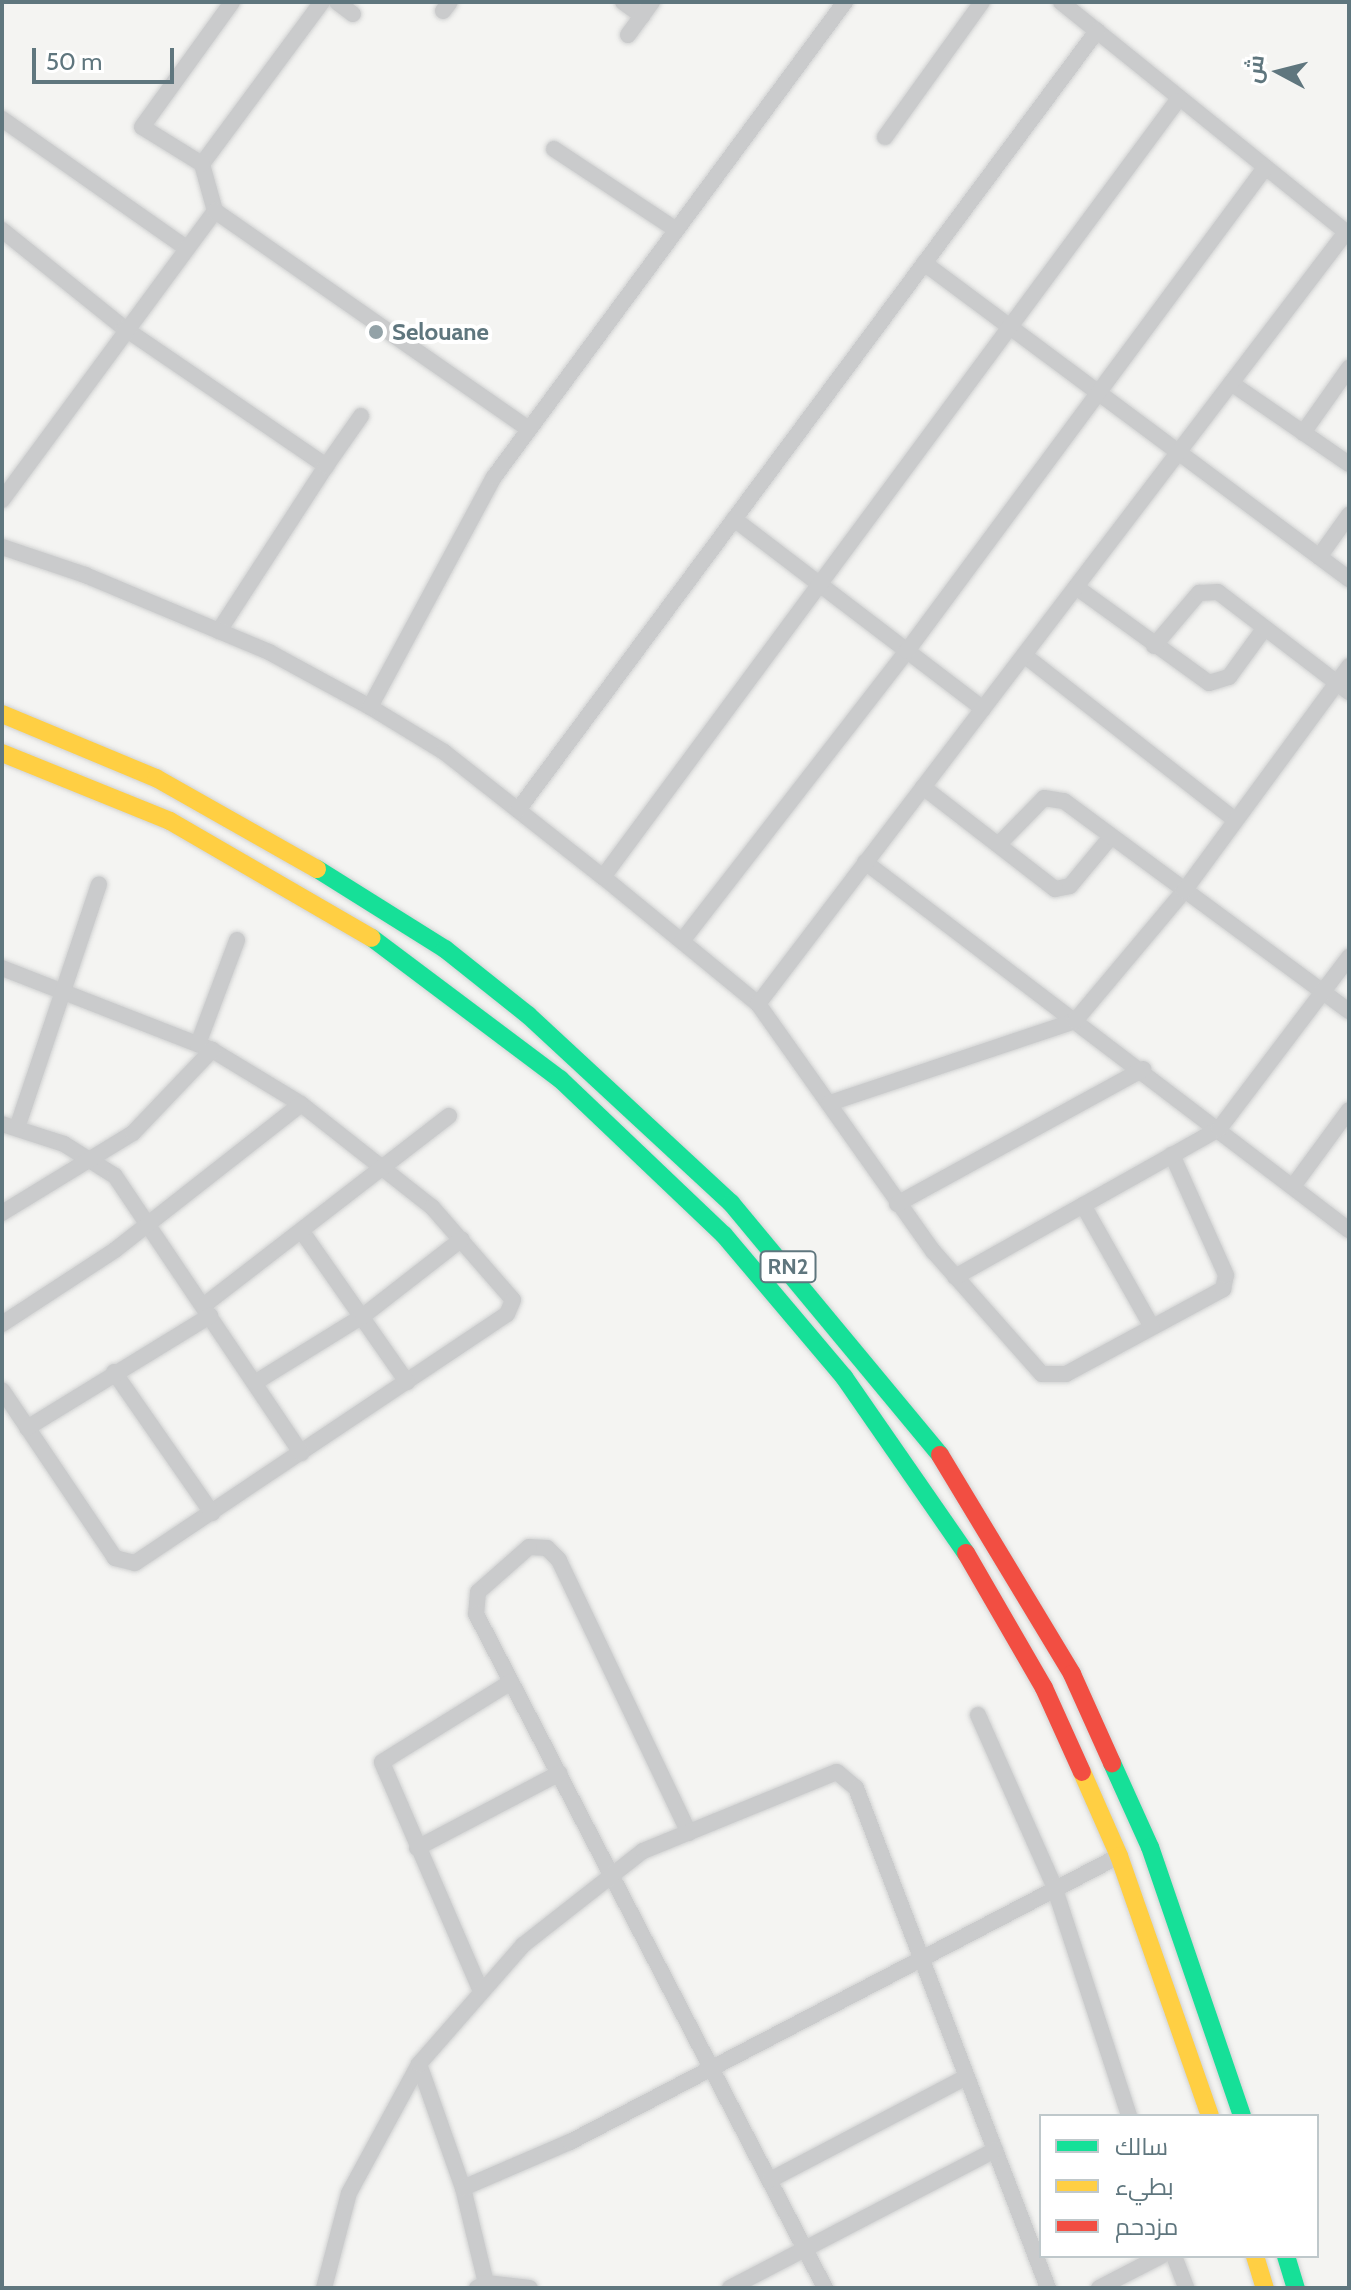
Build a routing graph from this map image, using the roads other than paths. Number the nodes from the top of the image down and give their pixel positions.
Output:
1 (232, 2) edge
2 (322, 2) edge
3 (337, 2) edge
4 (623, 2) edge
5 (652, 2) edge
6 (845, 2) edge
7 (982, 2) edge
8 (1061, 2) edge
9 (353, 14) dead end
10 (642, 16) junction
11 (1097, 31) junction
12 (628, 35) dead end
13 (1177, 101) junction
14 (2, 119) edge
15 (885, 137) dead end
16 (554, 149) dead end
17 (202, 164) junction
18 (1264, 169) junction
19 (215, 211) junction
20 (675, 229) junction
21 (2, 230) edge
22 (1348, 233) edge
23 (186, 248) junction
24 (924, 263) junction
25 (124, 328) junction
26 (1012, 329) junction
27 (1349, 368) edge
28 (1231, 383) junction
29 (1098, 392) junction
30 (361, 416) dead end
31 (529, 429) junction
32 (1303, 433) junction
33 (1179, 452) junction
34 (1349, 464) edge
35 (326, 466) junction
36 (2, 500) edge
37 (1349, 515) edge
38 (734, 519) junction
39 (2, 547) edge
40 (1319, 557) junction
41 (1349, 579) edge
42 (822, 586) junction
43 (1076, 587) junction
44 (1264, 629) junction
45 (219, 631) junction
46 (1154, 646) junction
47 (907, 651) junction
48 (1024, 655) junction
49 (1349, 666) edge
50 (1343, 688) edge
51 (370, 707) junction
52 (983, 709) junction
53 (2, 714) edge
54 (2, 753) edge
55 (923, 787) junction
56 (518, 810) junction
57 (1235, 820) junction
58 (1109, 839) junction
59 (999, 844) junction
60 (865, 862) junction
61 (603, 877) junction
62 (99, 884) dead end
63 (1184, 891) junction
64 (237, 940) dead end
65 (682, 941) junction
66 (1349, 957) edge
67 (2, 968) edge
68 (62, 988) junction
69 (1323, 991) junction
70 (758, 1004) junction
71 (1349, 1011) edge
72 (1075, 1021) junction
73 (205, 1047) junction
74 (1144, 1069) junction
75 (830, 1103) junction
76 (301, 1104) junction
77 (1349, 1110) edge
78 (449, 1116) dead end
79 (10, 1126) edge
80 (1219, 1129) junction
81 (1172, 1155) junction
82 (97, 1159) junction
83 (385, 1165) junction
84 (1294, 1185) junction
85 (897, 1204) junction
86 (1083, 1205) junction
87 (2, 1213) edge
88 (148, 1225) junction
89 (1349, 1230) edge
90 (303, 1233) junction
91 (462, 1239) junction
92 (955, 1277) junction
93 (207, 1311) junction
94 (363, 1316) junction
95 (2, 1324) edge
96 (1152, 1327) junction
97 (114, 1372) junction
98 (256, 1382) junction
99 (407, 1382) junction
100 (2, 1390) edge
101 (27, 1428) junction
102 (301, 1453) junction
103 (212, 1513) junction
104 (511, 1682) junction
105 (978, 1715) dead end
106 (560, 1773) junction
107 (689, 1833) junction
108 (417, 1848) junction
109 (1119, 1856) junction
110 (610, 1872) junction
111 (1054, 1886) junction
112 (920, 1958) junction
113 (480, 1989) junction
114 (419, 2064) junction
115 (712, 2065) junction
116 (966, 2077) junction
117 (1128, 2114) edge
118 (1209, 2114) edge
119 (1241, 2114) edge
120 (995, 2150) junction
121 (770, 2180) junction
122 (463, 2188) junction
123 (804, 2249) junction
124 (1157, 2258) edge
125 (1175, 2258) edge
126 (1256, 2258) edge
127 (1287, 2258) edge
128 (482, 2285) edge
129 (324, 2288) edge
130 (530, 2288) edge
131 (730, 2288) edge
132 (825, 2288) edge
133 (1048, 2288) edge
134 (1099, 2288) edge
135 (1186, 2288) edge
136 (1265, 2288) edge
137 (1296, 2288) edge

1 - 17 street
2 - 17 street
3 - 9 street
4 - 10 street
5 - 10 street
6 - 20 street
7 - 15 street
8 - 11 street
10 - 12 street
11 - 13 street
11 - 24 street
13 - 18 street
13 - 26 street
14 - 23 street
16 - 20 street
17 - 19 street
18 - 22 street
18 - 29 street
19 - 23 street
19 - 31 street
20 - 31 street
21 - 25 street
22 - 28 street
23 - 25 street
24 - 26 street
24 - 38 street
25 - 35 street
25 - 36 street
26 - 29 street
26 - 42 street
27 - 32 street
28 - 32 street
28 - 33 street
29 - 33 street
29 - 47 street
30 - 35 street
31 - 51 street
32 - 34 street
33 - 40 street
33 - 43 street
35 - 45 street
37 - 40 street
38 - 42 street
38 - 56 street
39 - 45 street
40 - 41 street
42 - 47 street
42 - 61 street
43 - 46 street
43 - 48 street
44 - 46 street
44 - 46 street
44 - 50 street
45 - 51 street
47 - 52 street
47 - 65 street
48 - 52 street
48 - 57 street
49 - 50 street
50 - 57 street
51 - 56 street
52 - 55 street
53 - 119 highway, RN2
54 - 109 highway, RN2
55 - 59 street
55 - 60 street
56 - 61 street
57 - 63 street
58 - 59 street
58 - 59 street
58 - 63 street
60 - 70 street
60 - 72 street
61 - 65 street
62 - 68 street
63 - 69 street
63 - 72 street
64 - 73 street
65 - 70 street
66 - 69 street
67 - 68 street
68 - 73 street
68 - 79 street
69 - 71 street
69 - 80 street
70 - 75 street
72 - 74 street
72 - 75 street
73 - 76 street
73 - 82 street
74 - 80 street
74 - 85 street
75 - 85 street
76 - 83 street
76 - 88 street
77 - 84 street
78 - 83 street
79 - 82 street
80 - 81 street
80 - 84 street
81 - 86 street
81 - 96 street
82 - 87 street
82 - 88 street
83 - 90 street
83 - 91 street
84 - 89 street
85 - 92 street
86 - 92 street
86 - 96 street
88 - 93 street
88 - 95 street
90 - 93 street
90 - 94 street
91 - 94 street
91 - 99 street
92 - 96 street
93 - 97 street
93 - 98 street
94 - 98 street
94 - 99 street
97 - 101 street
97 - 103 street
98 - 102 street
99 - 102 street
100 - 101 street
101 - 103 street
102 - 103 street
104 - 106 street
104 - 107 street
104 - 108 street
105 - 111 street
106 - 108 street
106 - 110 street
107 - 110 street
107 - 112 street
108 - 113 street
109 - 111 street
109 - 118 highway, RN2
110 - 113 street
110 - 115 street
111 - 112 street
111 - 117 street
112 - 115 street
112 - 116 street
113 - 114 street
114 - 122 street
114 - 129 street
115 - 121 street
115 - 122 street
116 - 120 street
116 - 121 street
120 - 123 street
120 - 133 street
121 - 123 street
122 - 128 street
123 - 131 street
123 - 132 street
124 - 134 street
125 - 135 street
126 - 136 highway
127 - 137 highway
128 - 130 street

